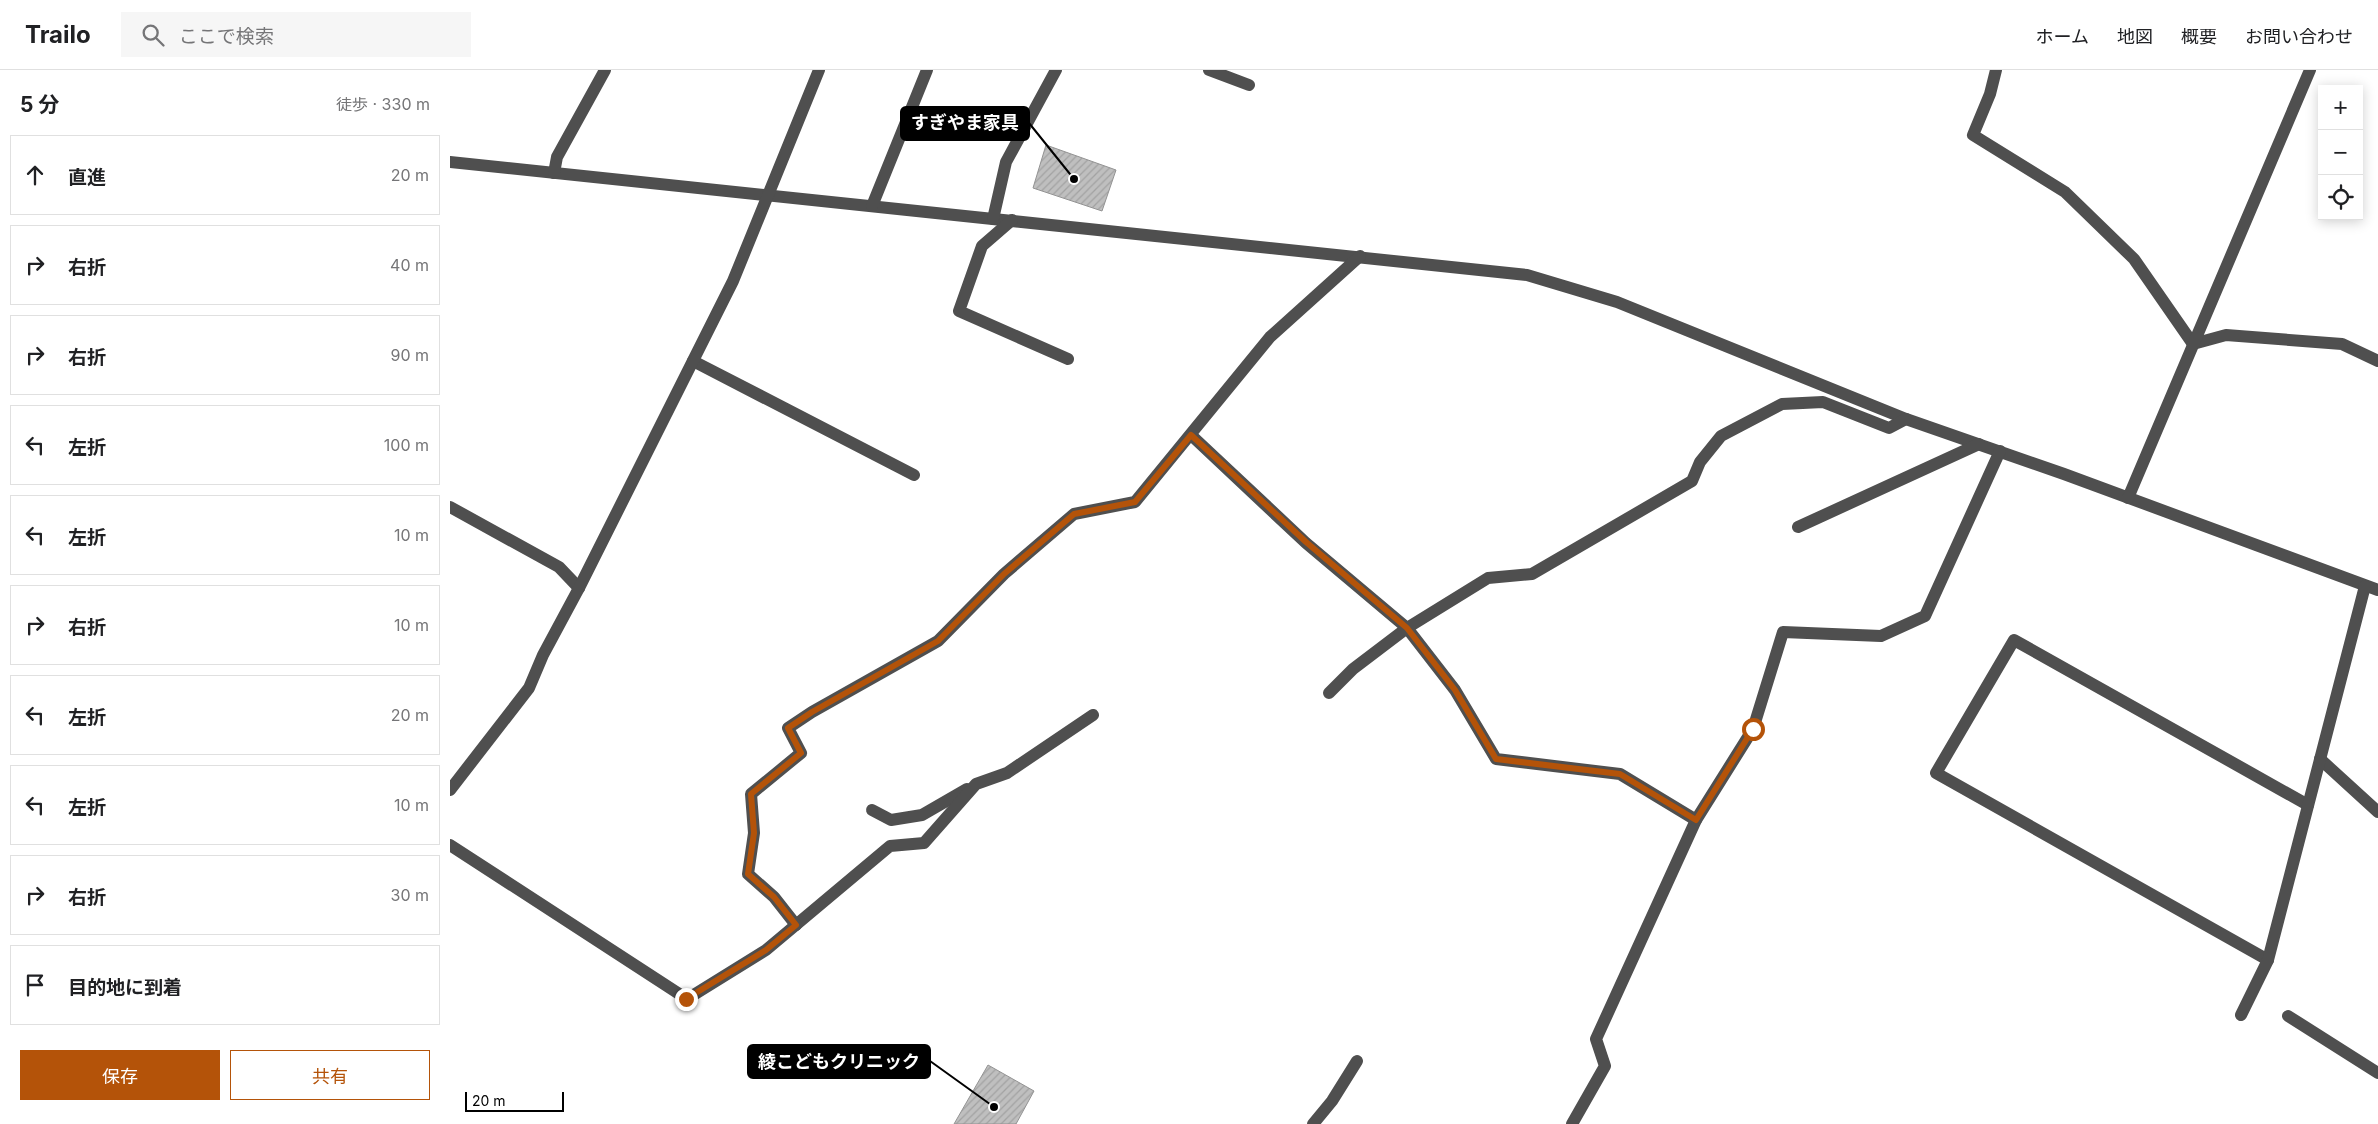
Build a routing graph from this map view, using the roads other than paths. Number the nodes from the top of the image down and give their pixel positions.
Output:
1 (605, 70) edge
2 (819, 70) edge
3 (927, 70) edge
4 (1056, 70) edge
5 (1209, 70) edge
6 (1996, 70) edge
7 (2305, 71) edge
8 (1249, 85) dead end
9 (450, 162) edge
10 (554, 173) junction
11 (768, 196) junction
12 (872, 206) junction
13 (993, 219) junction
14 (1012, 220) junction
15 (1360, 256) junction
16 (2193, 344) junction
17 (1068, 359) dead end
18 (693, 361) junction
19 (2378, 361) edge
20 (1906, 419) junction
21 (1191, 435) junction
22 (1979, 444) junction
23 (2000, 451) junction
24 (914, 475) dead end
25 (2128, 498) junction
26 (450, 507) edge
27 (1798, 527) dead end
28 (2366, 586) junction
29 (579, 588) junction
30 (2378, 590) edge
31 (1407, 628) junction
32 (1329, 693) dead end
33 (1093, 715) dead end
34 (2320, 759) junction
35 (976, 784) junction
36 (450, 790) edge
37 (2308, 805) junction
38 (872, 810) dead end
39 (2378, 812) edge
40 (1696, 820) junction
41 (450, 844) edge
42 (796, 925) junction
43 (2268, 960) junction
44 (2242, 1015) dead end
45 (2288, 1016) dead end
46 (1357, 1060) dead end
47 (2378, 1073) edge
48 (1313, 1124) edge
49 (1572, 1124) edge

1 - 10 street
2 - 11 street
3 - 12 street
4 - 13 street
5 - 8 street
6 - 16 street
7 - 16 street
9 - 10 street
10 - 11 street
11 - 12 street
11 - 18 street
12 - 13 street
13 - 14 street
14 - 15 street
14 - 17 street
15 - 20 street
15 - 21 street
16 - 19 street
16 - 25 street
18 - 24 street
18 - 29 street
20 - 22 street
20 - 31 street
21 - 31 street
21 - 42 street
22 - 23 street
22 - 27 street
23 - 25 street
23 - 40 street
25 - 28 street
26 - 29 street
28 - 30 street
28 - 34 street
29 - 36 street
31 - 32 street
31 - 40 street
33 - 35 street
34 - 37 street
34 - 39 street
35 - 38 street
35 - 42 street
37 - 43 street
37 - 43 street
40 - 49 street
41 - 42 street
43 - 44 street
45 - 47 street
46 - 48 street

